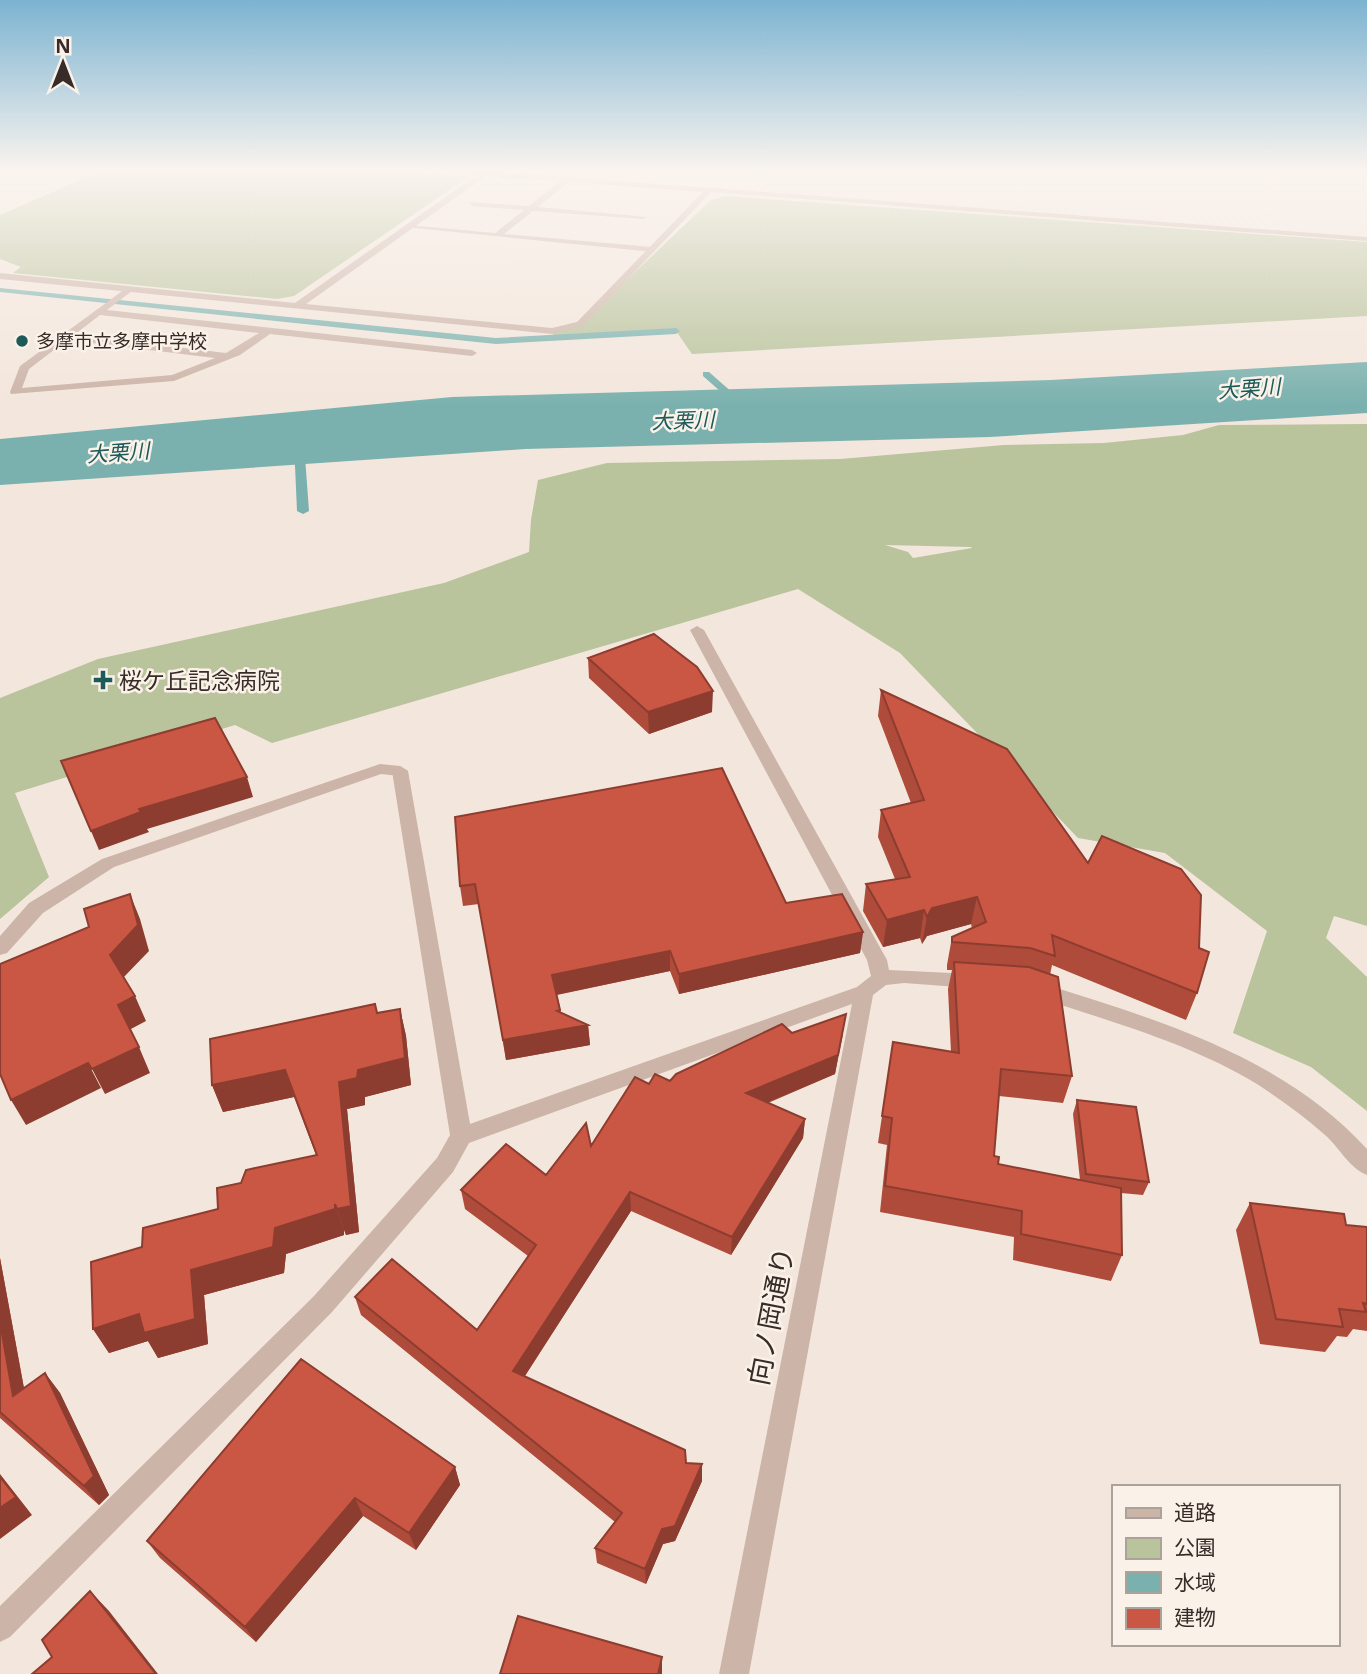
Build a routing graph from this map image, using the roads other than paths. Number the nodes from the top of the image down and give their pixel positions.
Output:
1 (377, 249) edge
2 (641, 249) edge
3 (651, 250) joint
4 (0, 276) edge
5 (124, 292) junction
6 (295, 307) junction
7 (101, 310) junction
8 (268, 331) junction
9 (64, 337) junction
10 (472, 353) dead end
11 (227, 356) junction
12 (697, 630) dead end
13 (0, 948) edge
14 (997, 983) edge
15 (873, 985) junction
16 (1023, 985) edge
17 (461, 1136) junction
18 (1367, 1165) edge
19 (0, 1627) edge
20 (734, 1674) edge

1 - 6 street
2 - 3 street
3 - 6 street
4 - 5 street
5 - 6 street
5 - 7 street
7 - 8 street
7 - 9 street
8 - 10 street
8 - 11 street
9 - 11 street
9 - 11 street
12 - 15 street
13 - 17 street
14 - 15 street
15 - 17 street
15 - 20 street, 向ノ岡通り
16 - 18 street
17 - 19 street

